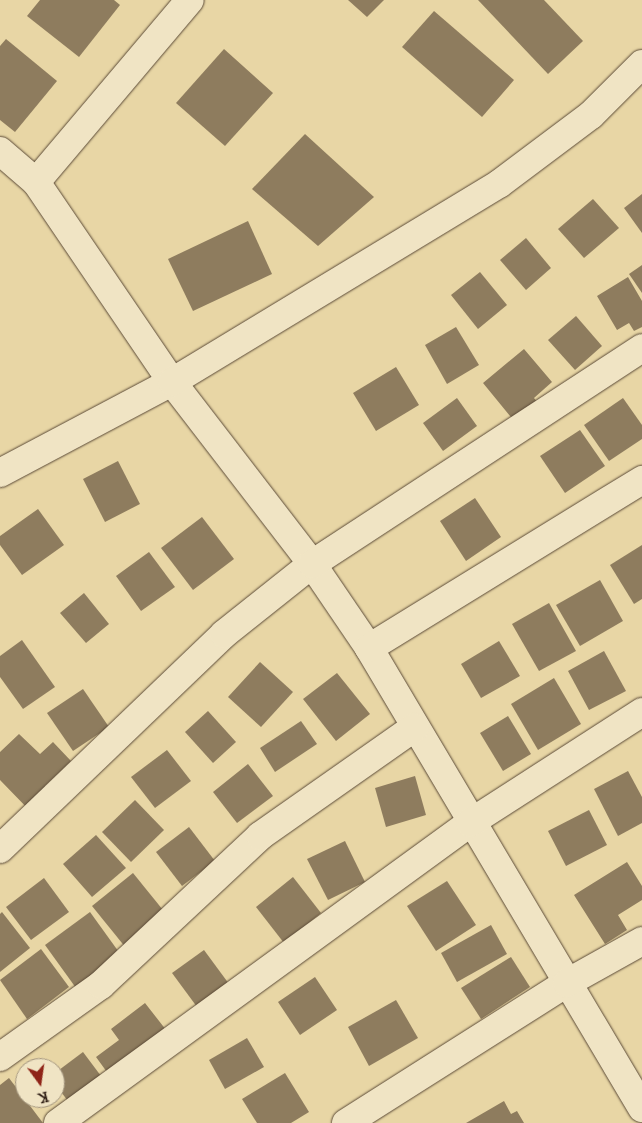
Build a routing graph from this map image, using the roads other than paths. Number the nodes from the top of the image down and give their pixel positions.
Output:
1 (190, 0) edge
2 (642, 64) edge
3 (0, 151) edge
4 (36, 182) junction
5 (642, 348) edge
6 (172, 382) junction
7 (0, 473) edge
8 (642, 480) edge
9 (312, 564) junction
10 (369, 648) junction
11 (642, 712) edge
12 (415, 727) junction
13 (470, 823) junction
14 (0, 849) edge
15 (642, 942) edge
16 (567, 983) junction
17 (0, 1057) edge
18 (642, 1108) edge
19 (58, 1123) edge
20 (346, 1123) edge

1 - 4 street
2 - 6 street
3 - 4 street
4 - 6 street
5 - 9 street
6 - 7 street
6 - 9 street
8 - 10 street
9 - 10 street
9 - 14 street
10 - 12 street
11 - 13 street
12 - 13 street
12 - 17 street
13 - 16 street
13 - 19 street
15 - 16 street
16 - 18 street
16 - 20 street

